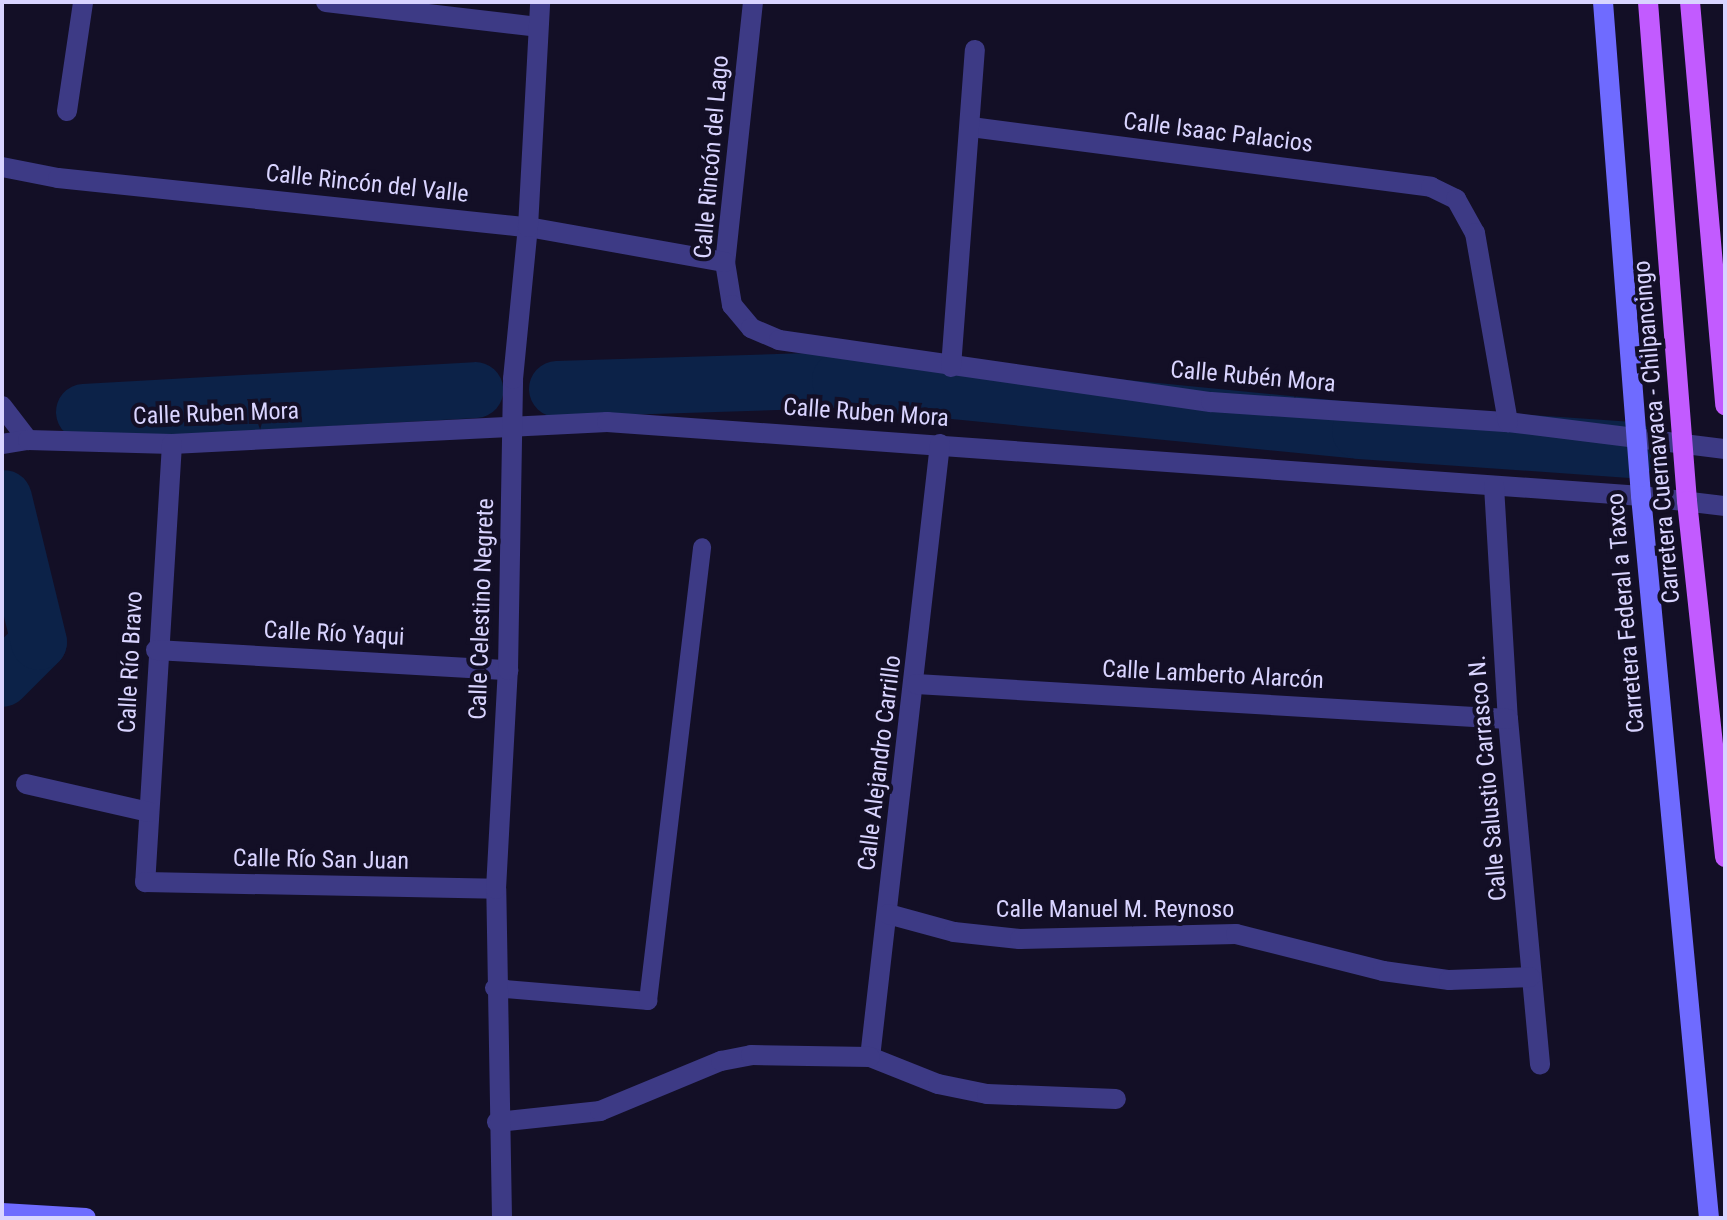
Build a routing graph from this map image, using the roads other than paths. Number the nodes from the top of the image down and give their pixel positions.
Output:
1 (83, 2) edge
2 (326, 2) edge
3 (540, 2) edge
4 (753, 2) edge
5 (1603, 2) edge
6 (1648, 2) edge
7 (1690, 2) edge
8 (538, 27) junction
9 (975, 50) dead end
10 (67, 111) dead end
11 (971, 127) junction
12 (2, 167) edge
13 (528, 227) junction
14 (725, 262) junction
15 (779, 340) joint
16 (951, 367) junction
17 (1725, 405) edge
18 (2, 406) edge
19 (1508, 422) junction
20 (513, 424) junction
21 (28, 440) junction
22 (1637, 442) junction
23 (2, 444) edge
24 (172, 444) junction
25 (940, 444) junction
26 (1684, 447) junction
27 (1725, 449) edge
28 (1494, 486) junction
29 (1641, 496) junction
30 (1687, 501) junction
31 (1725, 506) edge
32 (702, 547) dead end
33 (156, 650) junction
34 (508, 670) junction
35 (916, 684) junction
36 (1508, 719) junction
37 (26, 784) dead end
38 (149, 812) junction
39 (1725, 857) edge
40 (145, 882) joint
41 (496, 889) junction
42 (888, 914) junction
43 (1530, 977) junction
44 (494, 988) junction
45 (870, 1057) junction
46 (1540, 1065) dead end
47 (1116, 1099) dead end
48 (497, 1122) junction
49 (2, 1213) edge
50 (86, 1218) edge
51 (502, 1218) edge
52 (1709, 1218) edge

1 - 10 street
2 - 8 street
3 - 8 street, Calle Celestino Negrete
4 - 14 street, Calle Rincón del Lago
5 - 22 street, Carretera Federal a Taxco
6 - 26 main road, Carretera Cuernavaca - Chilpancingo
7 - 17 main road
8 - 13 street, Calle Celestino Negrete
9 - 11 street
11 - 16 street
11 - 19 street, Calle Isaac Palacios
12 - 13 street, Calle Rincón del Valle
13 - 14 street, Calle Rincón del Valle
13 - 20 street, Calle Celestino Negrete
14 - 15 street, Calle Rincón del Lago
15 - 16 street, Calle Rubén Mora
16 - 19 street, Calle Rubén Mora
18 - 21 street
19 - 22 street, Calle Rubén Mora
20 - 24 street, Calle Ruben Mora
20 - 25 street, Calle Ruben Mora
20 - 34 street, Calle Celestino Negrete
21 - 23 street, Calle Ruben Mora
21 - 24 street, Calle Ruben Mora
22 - 26 street, Calle Rubén Mora
22 - 29 street, Carretera Federal a Taxco
24 - 33 street, Calle Río Bravo
25 - 28 street, Calle Ruben Mora
25 - 35 street, Calle Alejandro Carrillo
26 - 27 street, Calle Rubén Mora
26 - 30 main road, Carretera Cuernavaca - Chilpancingo
28 - 29 street, Calle Ruben Mora
28 - 36 street, Calle Salustio Carrasco N.
29 - 30 street, Calle Ruben Mora
29 - 52 street, Carretera Federal a Taxco
30 - 31 street, Calle Ruben Mora
30 - 39 main road, Carretera Cuernavaca - Chilpancingo
32 - 44 lane
33 - 34 street, Calle Río Yaqui
33 - 38 street, Calle Río Bravo
34 - 41 street, Calle Celestino Negrete
35 - 36 street, Calle Lamberto Alarcón
35 - 42 street, Calle Alejandro Carrillo
36 - 43 street, Calle Salustio Carrasco N.
37 - 38 street
38 - 40 street, Calle Río Bravo
40 - 41 street, Calle Río San Juan
41 - 44 street, Calle Celestino Negrete
42 - 43 street, Calle Manuel M. Reynoso
42 - 45 street, Calle Alejandro Carrillo
43 - 46 street, Calle Salustio Carrasco N.
44 - 48 street, Calle Celestino Negrete
45 - 47 street
45 - 48 street
48 - 51 street, Calle Celestino Negrete
49 - 50 street

